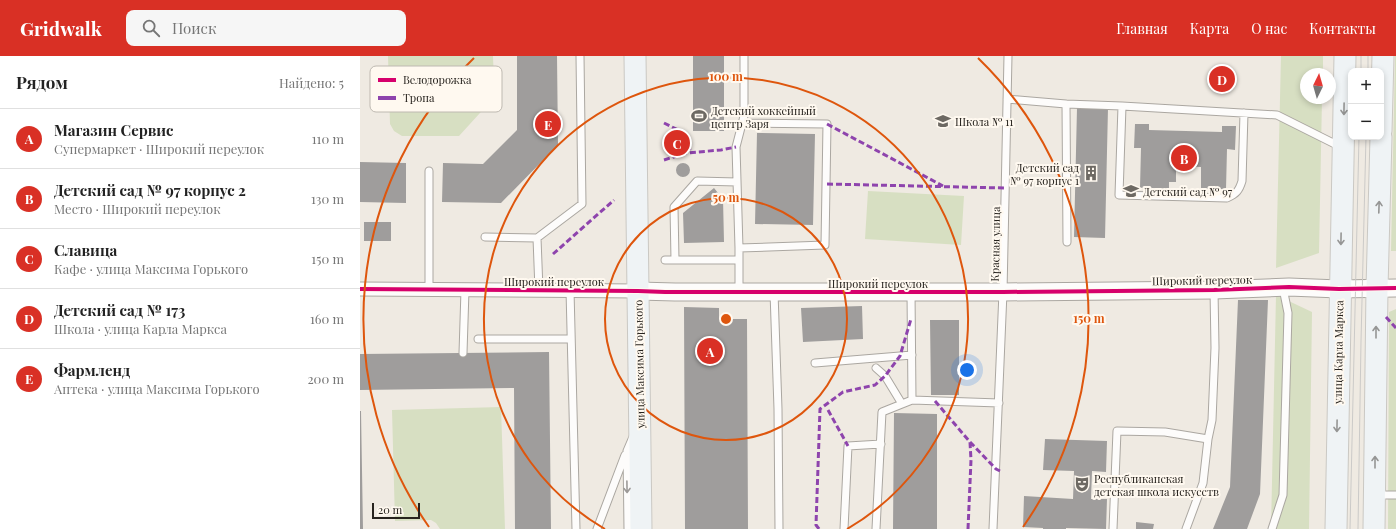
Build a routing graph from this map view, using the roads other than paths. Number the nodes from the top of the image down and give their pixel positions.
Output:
1 (580, 56) edge
2 (635, 56) edge
3 (744, 56) edge
4 (1008, 56) edge
5 (1345, 56) edge
6 (1383, 56) edge
7 (1007, 99) junction
8 (1066, 104) junction
9 (1382, 104) edge
10 (1122, 106) junction
11 (1244, 113) junction
12 (743, 123) junction
13 (1381, 140) edge
14 (1343, 148) junction
15 (429, 170) dead end
16 (737, 182) junction
17 (486, 236) dead end
18 (537, 238) junction
19 (1067, 242) dead end
20 (739, 248) junction
21 (665, 260) dead end
22 (675, 260) junction
23 (739, 260) junction
24 (1283, 287) junction
25 (1386, 288) edge
26 (360, 289) edge
27 (429, 289) junction
28 (1339, 289) junction
29 (465, 290) junction
30 (539, 290) junction
31 (570, 290) junction
32 (1214, 290) junction
33 (638, 291) junction
34 (739, 292) junction
35 (774, 292) junction
36 (911, 292) junction
37 (1003, 292) junction
38 (571, 339) junction
39 (478, 340) dead end
40 (463, 353) dead end
41 (912, 355) junction
42 (815, 363) dead end
43 (876, 368) dead end
44 (912, 400) junction
45 (999, 403) junction
46 (902, 404) junction
47 (639, 422) junction
48 (1208, 439) junction
49 (881, 444) junction
50 (627, 451) junction
51 (1375, 495) junction
52 (1396, 496) edge
53 (576, 529) edge
54 (597, 529) edge
55 (628, 529) edge
56 (641, 529) edge
57 (779, 529) edge
58 (844, 529) edge
59 (876, 529) edge
60 (993, 529) edge
61 (1113, 529) edge
62 (1186, 529) edge
63 (1272, 529) edge
64 (1336, 529) edge
65 (1374, 529) edge

1 - 18 lane
2 - 33 main road, улица Максима Горького
3 - 12 lane
4 - 7 lane, Красная улица
5 -> 14 main road, улица Карла Маркса
6 - 9 main road
7 - 8 lane
7 - 37 lane, Красная улица
8 - 10 lane
8 - 19 lane
10 - 11 lane
10 - 11 lane
11 - 14 lane
12 - 16 lane
12 - 20 lane
25 -> 13 main road
14 -> 28 main road, улица Карла Маркса
15 - 27 lane
16 - 20 lane
16 - 22 lane
17 - 18 lane
18 - 30 lane
20 - 23 lane
21 - 22 lane
22 - 23 lane
23 - 34 lane
24 - 28 street, Широкий переулок
24 - 32 street, Широкий переулок
24 - 63 lane
25 - 28 street, Широкий переулок
51 -> 25 main road
26 - 27 street, Широкий переулок
27 - 29 street, Широкий переулок
28 -> 64 main road, улица Карла Маркса
29 - 30 street, Широкий переулок
29 - 40 lane
30 - 31 street, Широкий переулок
31 - 33 street, Широкий переулок
31 - 38 lane
32 - 37 street, Широкий переулок
32 - 48 lane
33 - 34 street, Широкий переулок
33 - 47 main road, улица Максима Горького
34 - 35 street, Широкий переулок
35 - 36 street, Широкий переулок
35 - 57 lane
36 - 37 street, Широкий переулок
36 - 41 lane
37 - 45 lane, Красная улица
38 - 39 lane
38 - 53 lane
41 - 42 lane
41 - 44 lane
43 - 46 lane
44 - 45 lane
44 - 46 lane
45 - 60 lane, Красная улица
46 - 49 lane
47 - 50 lane
47 - 56 main road, улица Максима Горького
48 - 61 lane
48 - 62 lane
49 - 58 lane
49 - 59 lane
50 - 54 lane
50 -> 55 lane
51 - 52 lane
51 - 65 main road

